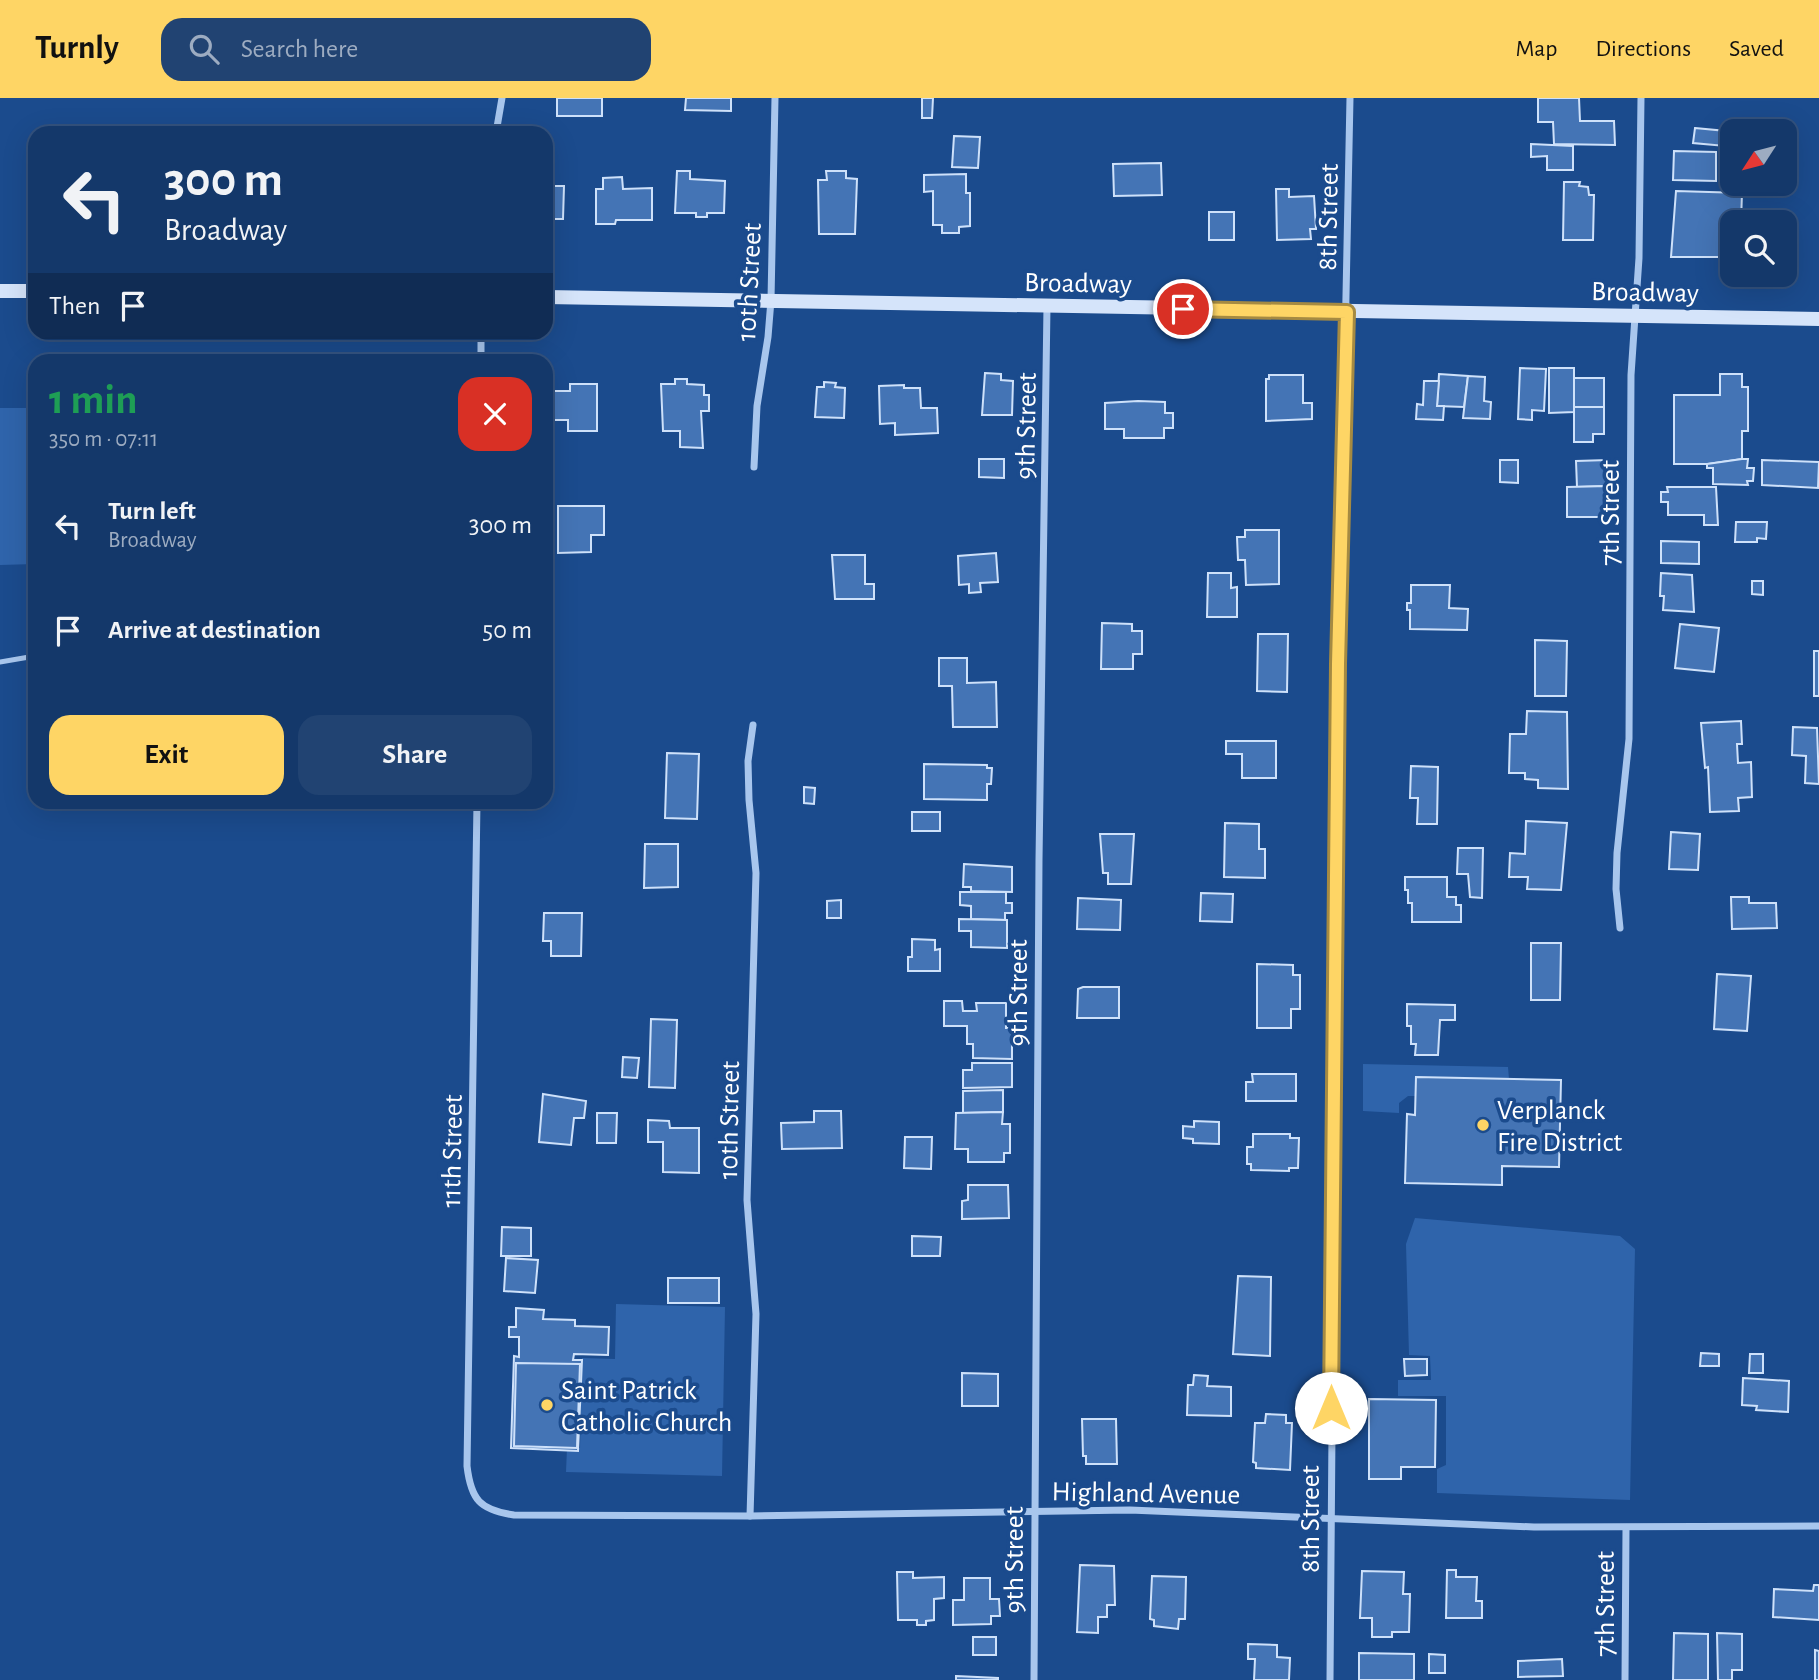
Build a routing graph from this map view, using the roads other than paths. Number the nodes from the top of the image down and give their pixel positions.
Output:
1 (502, 98) edge
2 (775, 98) edge
3 (1350, 98) edge
4 (1640, 98) edge
5 (497, 126) edge
6 (0, 291) edge
7 (28, 291) edge
8 (553, 297) edge
9 (771, 300) junction
10 (1047, 306) junction
11 (1347, 312) junction
12 (1635, 315) junction
13 (1819, 319) edge
14 (754, 467) dead end
15 (28, 657) edge
16 (0, 662) edge
17 (753, 725) dead end
18 (477, 809) edge
19 (1620, 928) dead end
20 (476, 1500) joint
21 (1034, 1512) junction
22 (750, 1516) junction
23 (1330, 1519) junction
24 (1819, 1526) edge
25 (1626, 1528) junction
26 (1034, 1680) edge
27 (1330, 1680) edge
28 (1625, 1680) edge

1 - 5 street
2 - 9 street, 10th Street
3 - 11 street, 8th Street
4 - 12 street, 7th Street
6 - 7 street
8 - 9 street, Broadway
9 - 10 street, Broadway
9 - 14 street, 10th Street
10 - 11 street, Broadway
10 - 21 street, 9th Street
11 - 12 street, Broadway
11 - 23 street, 8th Street
12 - 13 street, Broadway
12 - 19 street, 7th Street
15 - 16 lane
17 - 22 street, 10th Street
18 - 20 street, 11th Street
20 - 22 street, Highland Avenue
21 - 22 street, Highland Avenue
21 - 23 street, Highland Avenue
21 - 26 street, 9th Street
23 - 25 street, Highland Avenue
23 - 27 street, 8th Street
24 - 25 street, Highland Avenue
25 - 28 street, 7th Street

